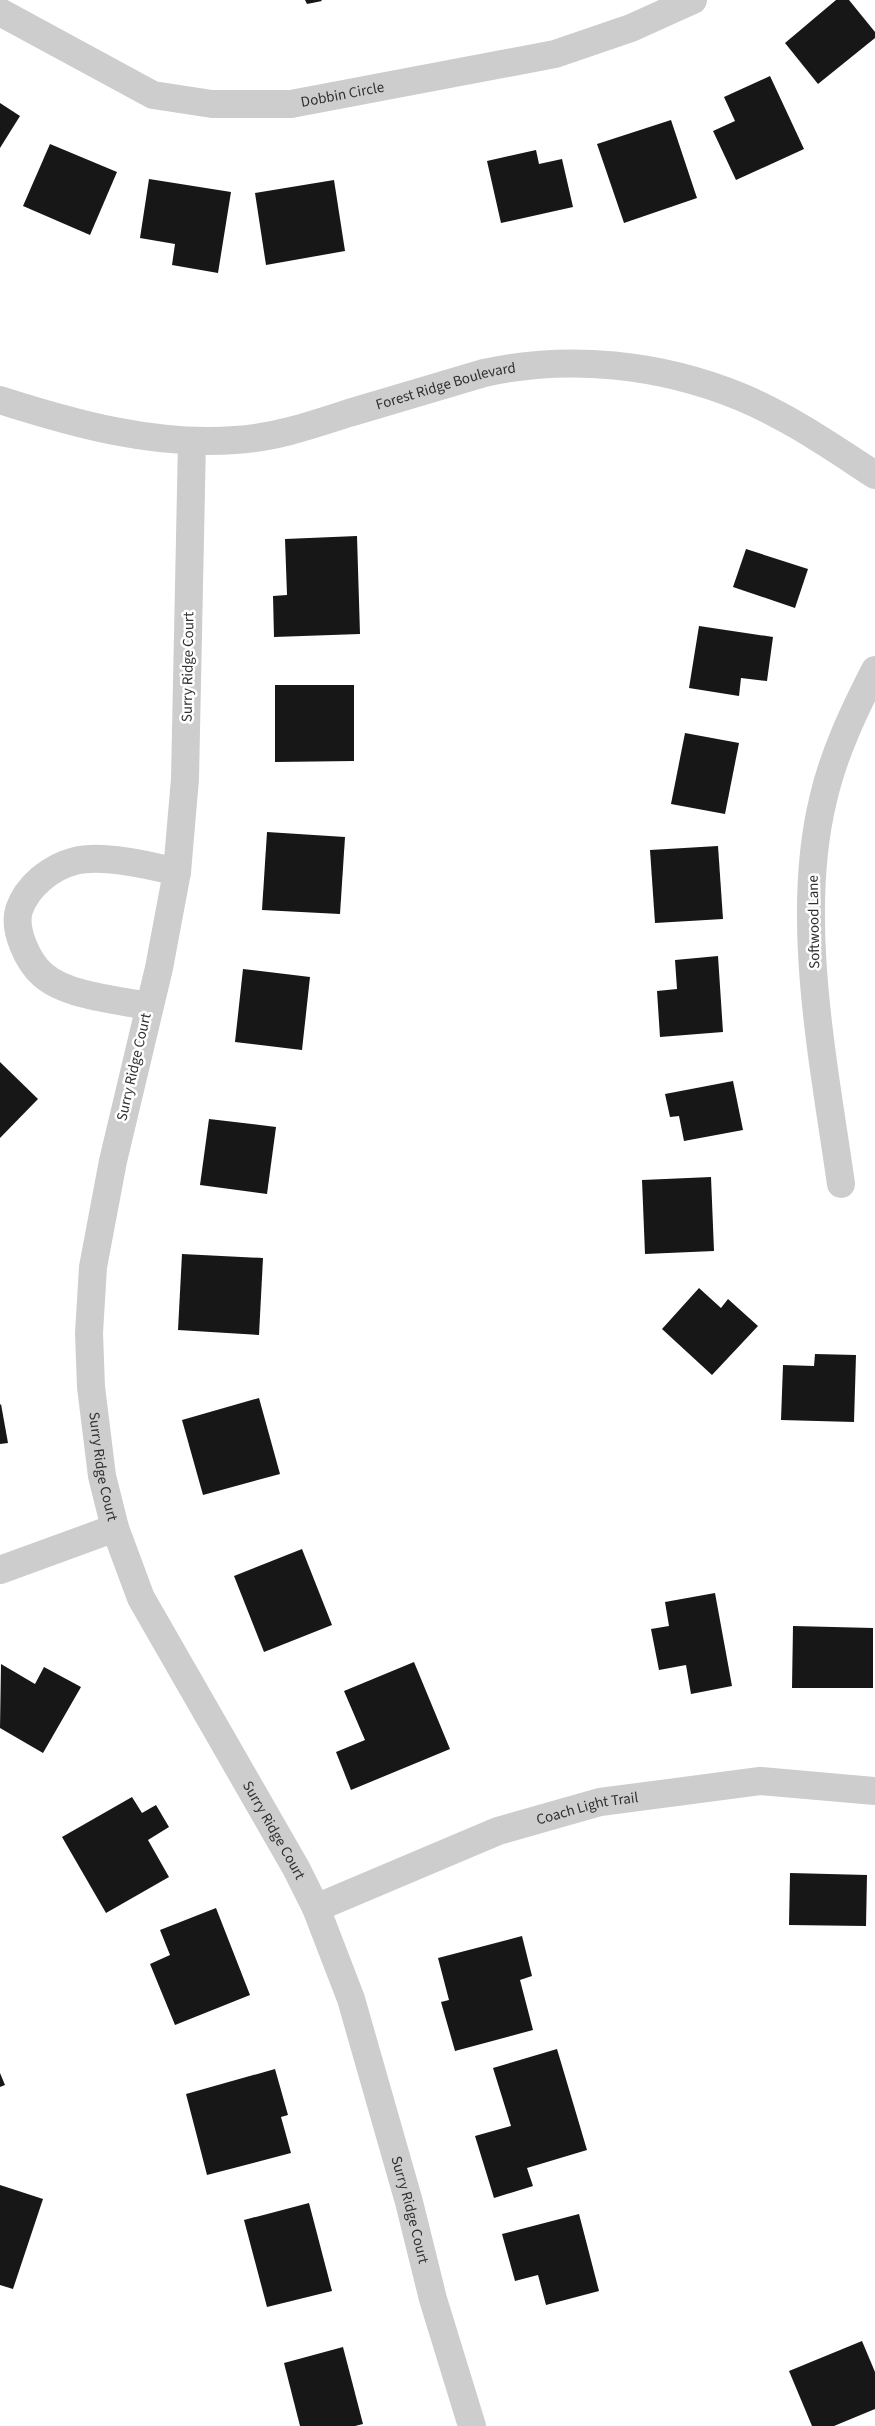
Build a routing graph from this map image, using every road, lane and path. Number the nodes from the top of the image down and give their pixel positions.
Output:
1 (693, 0) edge
2 (0, 12) edge
3 (0, 400) edge
4 (192, 442) junction
5 (875, 475) edge
6 (875, 670) edge
7 (176, 872) junction
8 (148, 1006) junction
9 (841, 1184) dead end
10 (116, 1528) junction
11 (0, 1570) edge
12 (875, 1792) edge
13 (316, 1908) junction
14 (472, 2426) edge

1 - 2 street, Dobbin Circle
3 - 4 street, Forest Ridge Boulevard
4 - 5 street, Forest Ridge Boulevard
4 - 7 street, Surry Ridge Court
6 - 9 street, Softwood Lane
7 - 8 street, Surry Ridge Court
7 - 8 street
8 - 10 street, Surry Ridge Court
10 - 11 street
10 - 13 street, Surry Ridge Court
12 - 13 street, Coach Light Trail
13 - 14 street, Surry Ridge Court

